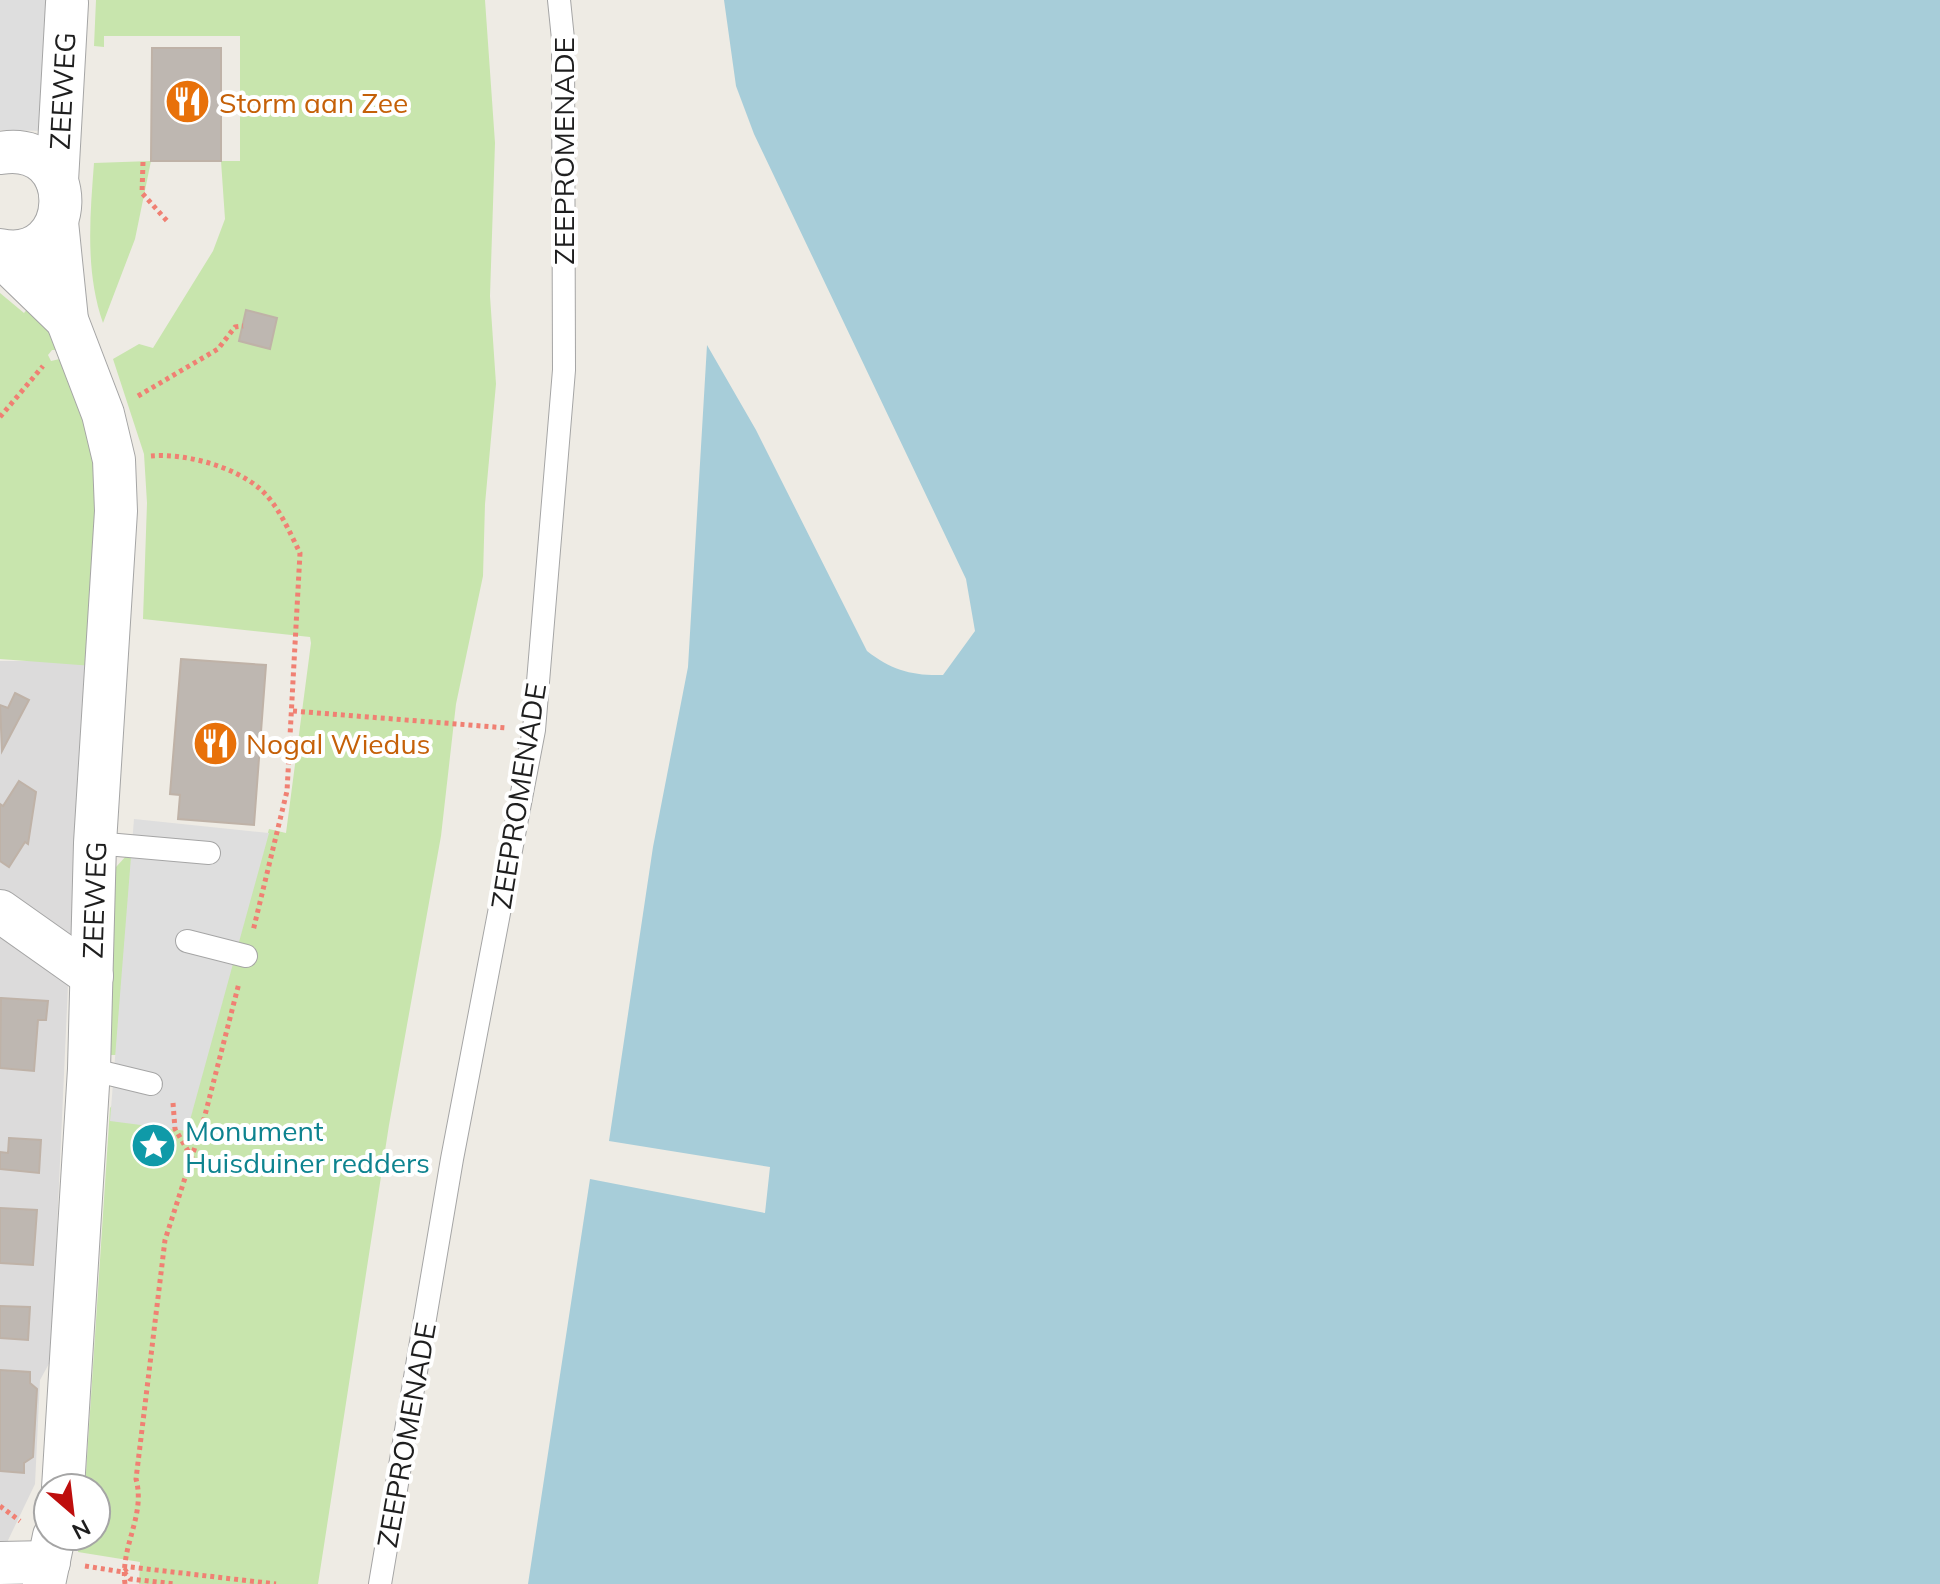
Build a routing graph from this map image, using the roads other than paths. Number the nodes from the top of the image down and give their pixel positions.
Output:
1 (559, 0) edge
2 (67, 2) edge
3 (0, 153) edge
4 (57, 181) junction
5 (57, 222) junction
6 (0, 253) edge
7 (59, 338) junction
8 (95, 843) junction
9 (209, 853) dead end
10 (0, 911) edge
11 (187, 941) dead end
12 (246, 956) dead end
13 (92, 976) junction
14 (89, 1069) junction
15 (151, 1084) dead end
16 (64, 1472) edge
17 (49, 1561) edge
18 (0, 1563) edge
19 (380, 1584) edge

1 - 19 lane, ZEEPROMENADE
2 - 4 street, ZEEWEG
3 - 4 street
4 - 5 street, ZEEWEG
5 - 6 street
5 - 7 street, ZEEWEG
6 - 7 street, ZEEWEG
7 - 8 street, ZEEWEG
8 - 9 lane
8 - 13 street, ZEEWEG
10 - 13 street
11 - 12 lane
13 - 14 street, ZEEWEG
14 - 15 lane
14 - 16 street, ZEEWEG
17 - 18 street

